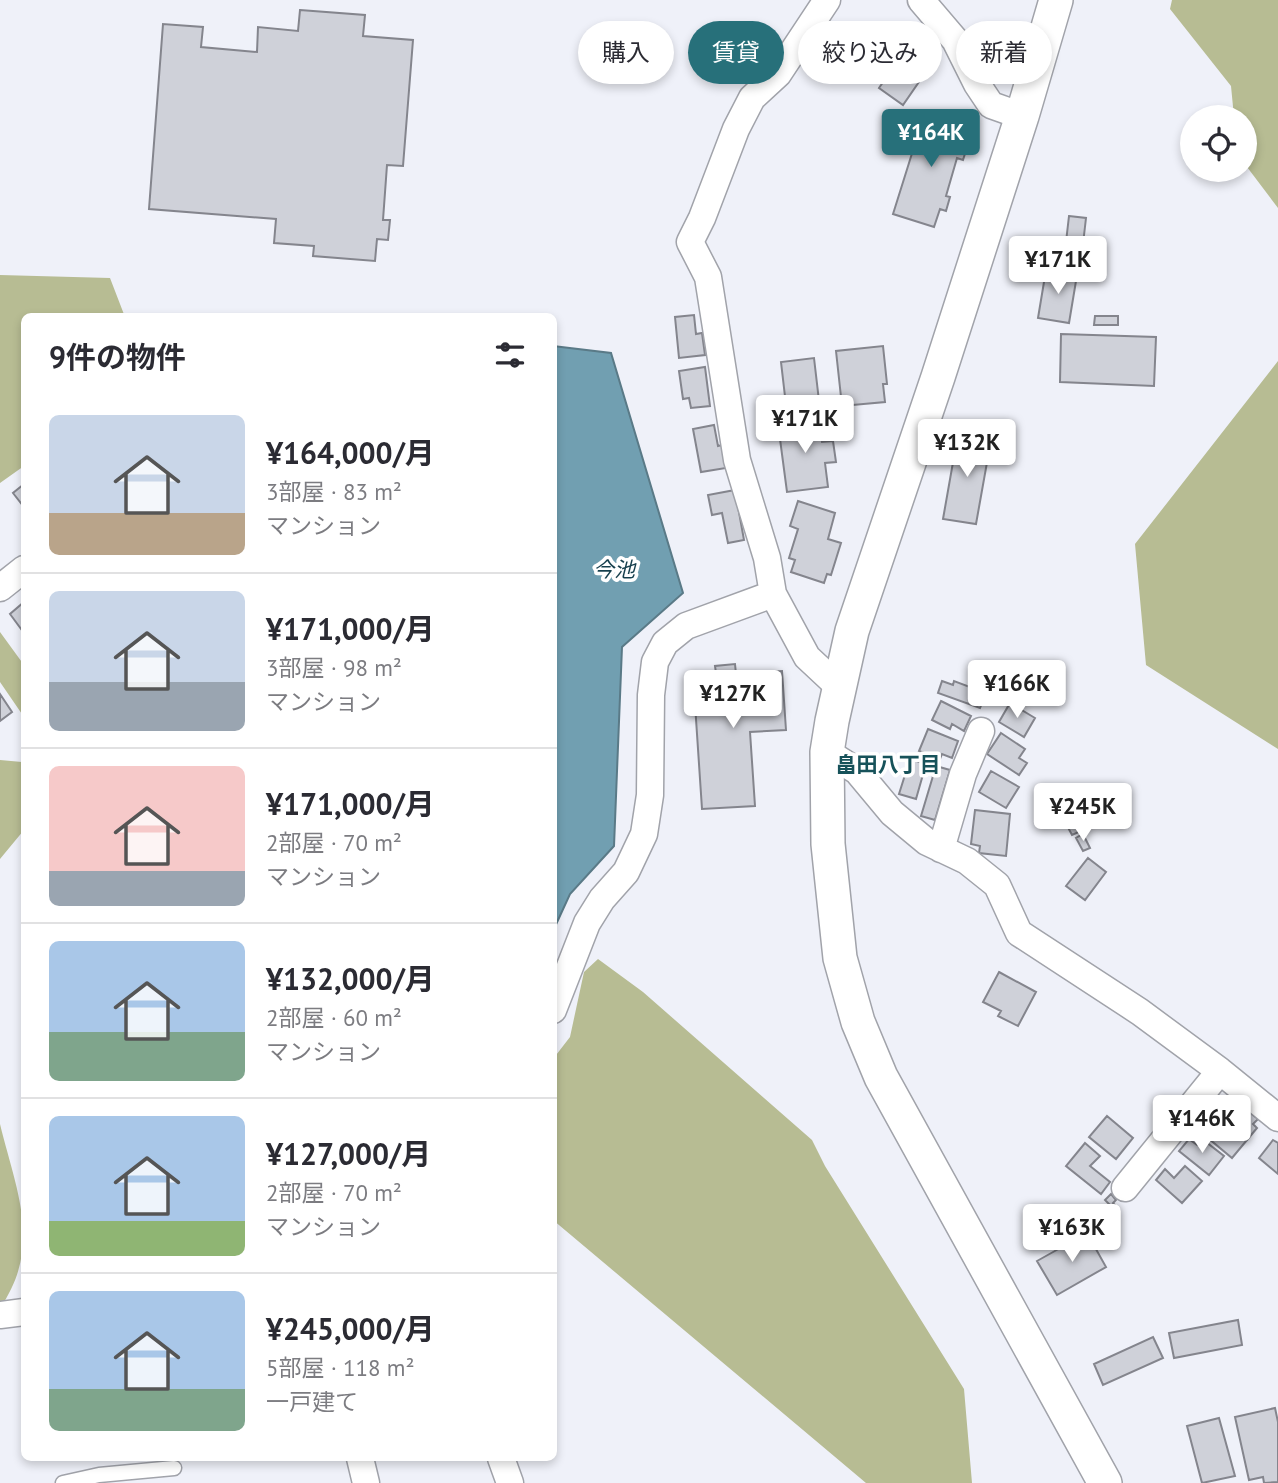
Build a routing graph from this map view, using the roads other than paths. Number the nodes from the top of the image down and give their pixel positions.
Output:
1 (827, 0) edge
2 (921, 0) edge
3 (1056, 0) edge
4 (1022, 116) junction
5 (21, 571) edge
6 (0, 588) edge
7 (773, 594) junction
8 (838, 686) junction
9 (981, 731) dead end
10 (827, 751) junction
11 (941, 849) junction
12 (557, 1000) edge
13 (1220, 1071) junction
14 (1278, 1118) edge
15 (1125, 1188) dead end
16 (21, 1312) edge
17 (0, 1315) edge
18 (361, 1461) edge
19 (502, 1461) edge
20 (174, 1468) dead end
21 (62, 1483) edge
22 (366, 1483) edge
23 (510, 1483) edge
24 (1105, 1483) edge

1 - 7 street
2 - 4 street
3 - 4 street
4 - 8 street
5 - 6 street
7 - 8 street
7 - 12 street
8 - 10 street
9 - 11 street
10 - 11 street
10 - 24 street
11 - 13 street
13 - 14 street
13 - 15 street
16 - 17 street
18 - 22 street
19 - 23 street
20 - 21 lane

